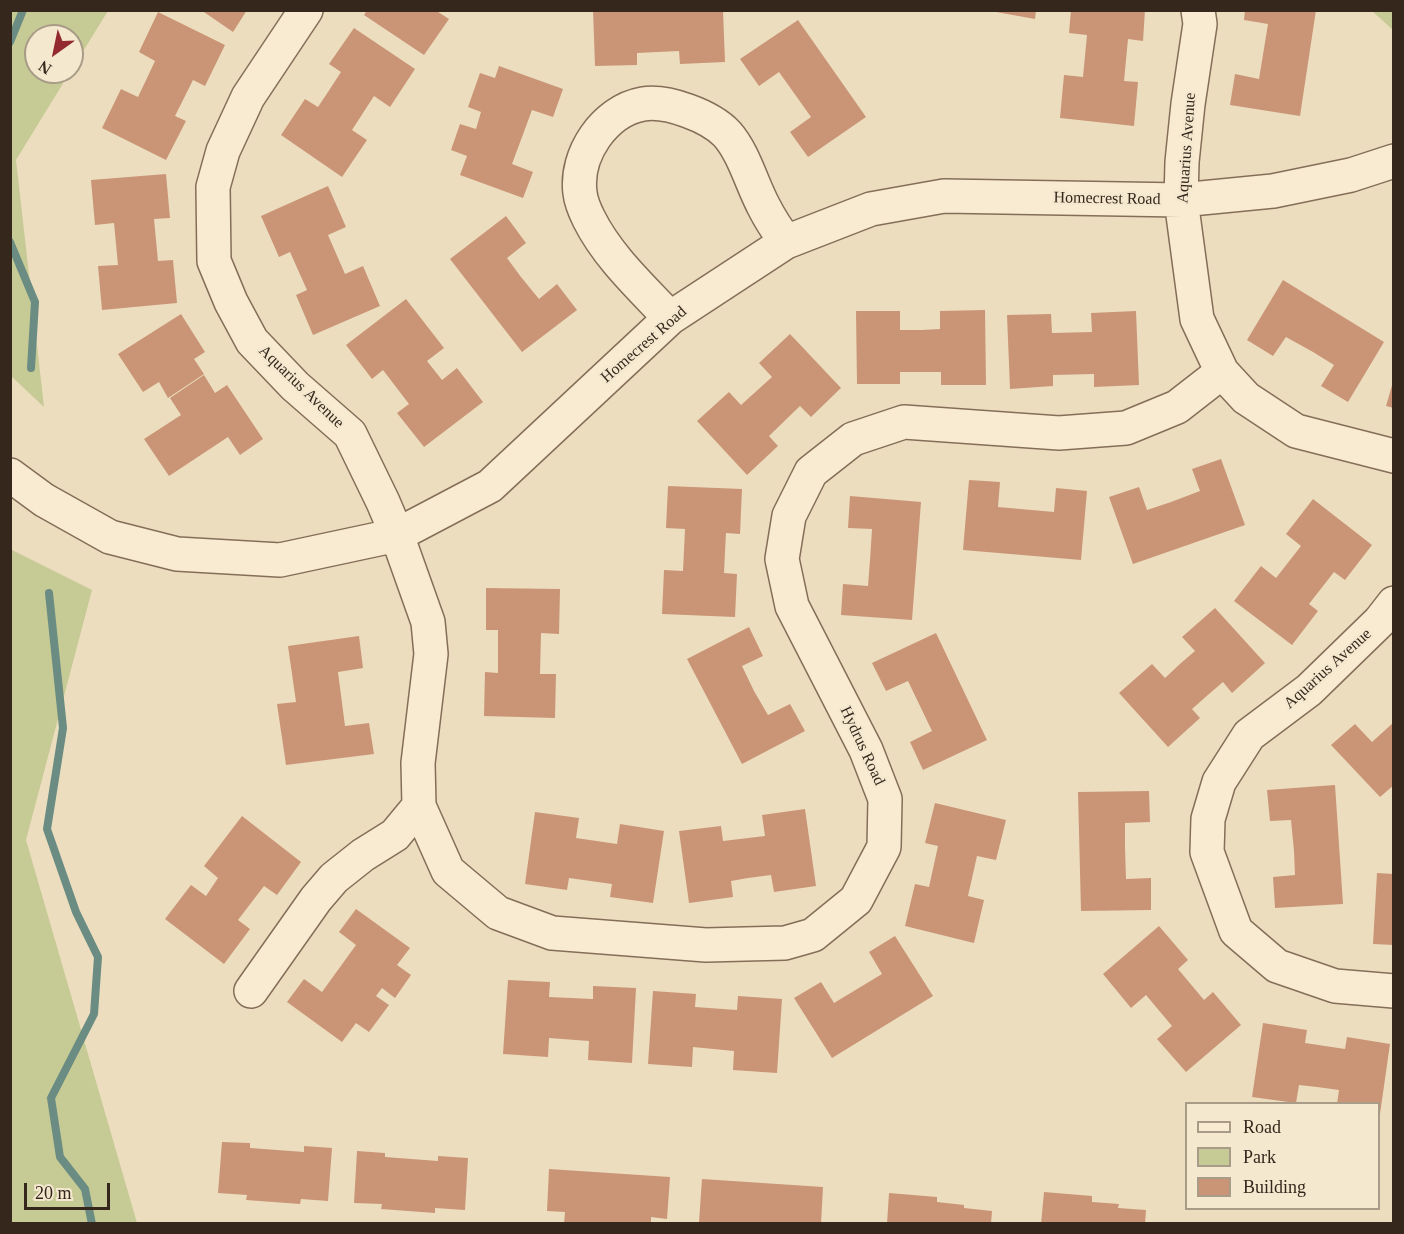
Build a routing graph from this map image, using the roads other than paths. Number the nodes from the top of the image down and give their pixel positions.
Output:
1 (306, 10) edge
2 (1198, 10) edge
3 (1394, 161) edge
4 (1181, 200) junction
5 (786, 242) junction
6 (670, 318) junction
7 (1222, 372) junction
8 (1394, 456) edge
9 (10, 476) edge
10 (397, 535) junction
11 (1394, 603) edge
12 (419, 806) junction
13 (251, 991) dead end
14 (1394, 991) edge

1 - 10 street, Aquarius Avenue
2 - 4 street, Aquarius Avenue
3 - 4 street, Homecrest Road
4 - 5 street, Homecrest Road
4 - 7 street, Aquarius Avenue
5 - 6 street, Homecrest Road
5 - 6 street
6 - 10 street, Homecrest Road
7 - 8 street, Aquarius Avenue
7 - 12 street, Hydrus Road
9 - 10 street, Homecrest Road
10 - 12 street, Hydrus Road
11 - 14 street, Aquarius Avenue
12 - 13 street

